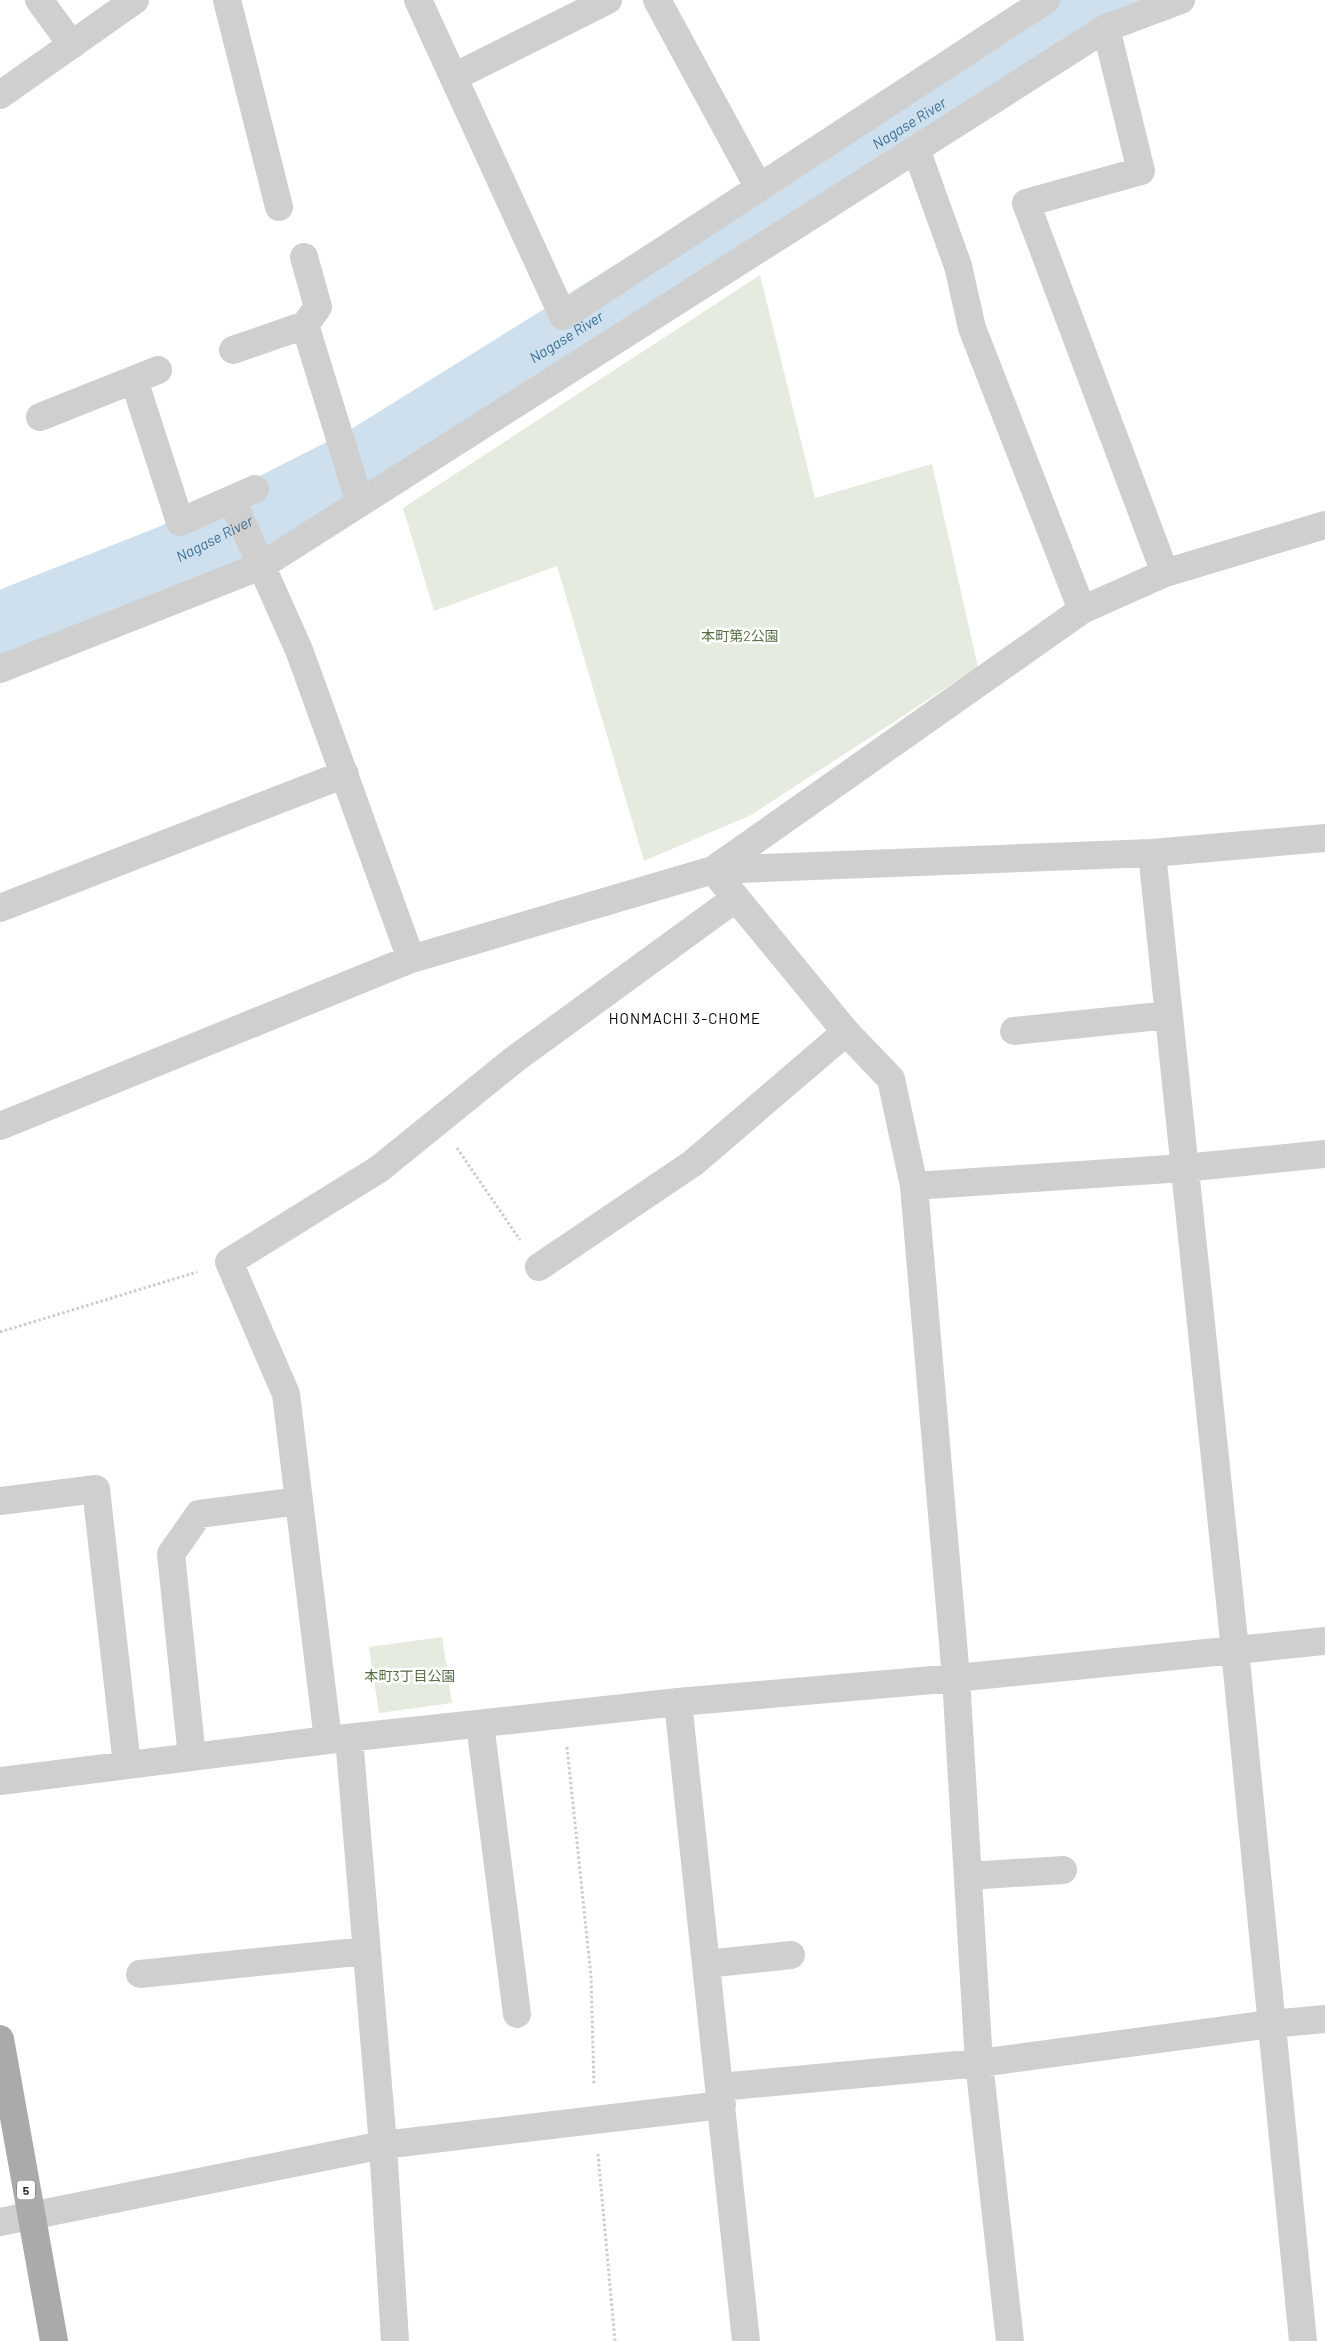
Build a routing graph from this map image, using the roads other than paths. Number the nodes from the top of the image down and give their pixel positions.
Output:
1 (39, 0) edge
2 (135, 0) edge
3 (227, 0) edge
4 (418, 0) edge
5 (608, 0) edge
6 (657, 0) edge
7 (1046, 0) edge
8 (1180, 0) edge
9 (1106, 28) junction
10 (72, 45) junction
11 (454, 77) junction
12 (0, 95) edge
13 (916, 149) junction
14 (759, 188) junction
15 (279, 207) dead end
16 (304, 257) dead end
17 (305, 325) junction
18 (233, 350) dead end
19 (40, 417) dead end
20 (358, 497) junction
21 (1325, 525) edge
22 (259, 561) junction
23 (1165, 573) junction
24 (1082, 610) junction
25 (0, 669) edge
26 (345, 774) junction
27 (1325, 838) edge
28 (1152, 852) junction
29 (713, 870) junction
30 (736, 898) junction
31 (0, 908) edge
32 (411, 959) junction
33 (1168, 1014) junction
34 (1014, 1031) dead end
35 (846, 1032) junction
36 (0, 1126) edge
37 (1325, 1154) edge
38 (1184, 1168) junction
39 (914, 1186) junction
40 (539, 1267) road end
41 (0, 1501) edge
42 (299, 1501) junction
43 (1325, 1641) edge
44 (1235, 1650) junction
45 (956, 1678) junction
46 (678, 1702) junction
47 (480, 1724) junction
48 (338, 1739) junction
49 (192, 1757) junction
50 (127, 1765) junction
51 (0, 1781) edge
52 (1063, 1870) dead end
53 (968, 1876) junction
54 (366, 1951) junction
55 (791, 1955) dead end
56 (706, 1964) junction
57 (140, 1974) dead end
58 (517, 2014) dead end
59 (1325, 2020) edge
60 (1271, 2024) junction
61 (0, 2038) edge
62 (979, 2063) junction
63 (721, 2096) junction
64 (383, 2145) junction
65 (30, 2217) junction
66 (0, 2222) edge
67 (54, 2341) edge
68 (395, 2341) edge
69 (746, 2341) edge
70 (1010, 2341) edge
71 (1304, 2341) edge

1 - 10 street
2 - 10 street
3 - 15 street
4 - 11 street
5 - 11 street
6 - 14 street
7 - 14 street
8 - 9 street
9 - 13 street
9 - 23 street
10 - 12 street
11 - 14 street
13 - 20 street
13 - 24 street
16 - 17 street
17 - 18 street
17 - 20 street
19 - 22 street
20 - 22 street
21 - 23 street
22 - 25 street
22 - 26 street
23 - 24 street
24 - 29 street
26 - 31 street
26 - 32 street
27 - 28 street
28 - 29 street
28 - 33 street
29 - 30 street
29 - 32 street
30 - 35 street
30 - 42 street
32 - 36 street
33 - 34 street
33 - 38 street
35 - 39 street
35 - 40 street
37 - 38 street
38 - 39 street
38 - 44 street
39 - 45 street
41 - 50 street
42 - 48 street
42 - 49 street
43 - 44 street
44 - 45 street
44 - 60 street
45 - 46 street
45 - 53 street
46 - 47 street
46 - 56 street
47 - 48 street
47 - 58 street
48 - 49 street
48 - 54 street
49 - 50 street
50 - 51 street
52 - 53 street
53 - 62 street
54 - 57 street
54 - 64 street
55 - 56 street
56 - 63 street
59 - 60 street
60 - 62 street
60 - 71 street
61 - 65 main road, 5
62 - 63 street
62 - 70 street
63 - 64 street
63 - 69 street
64 - 65 street
64 - 68 street
65 - 66 street
65 - 67 main road, 5

